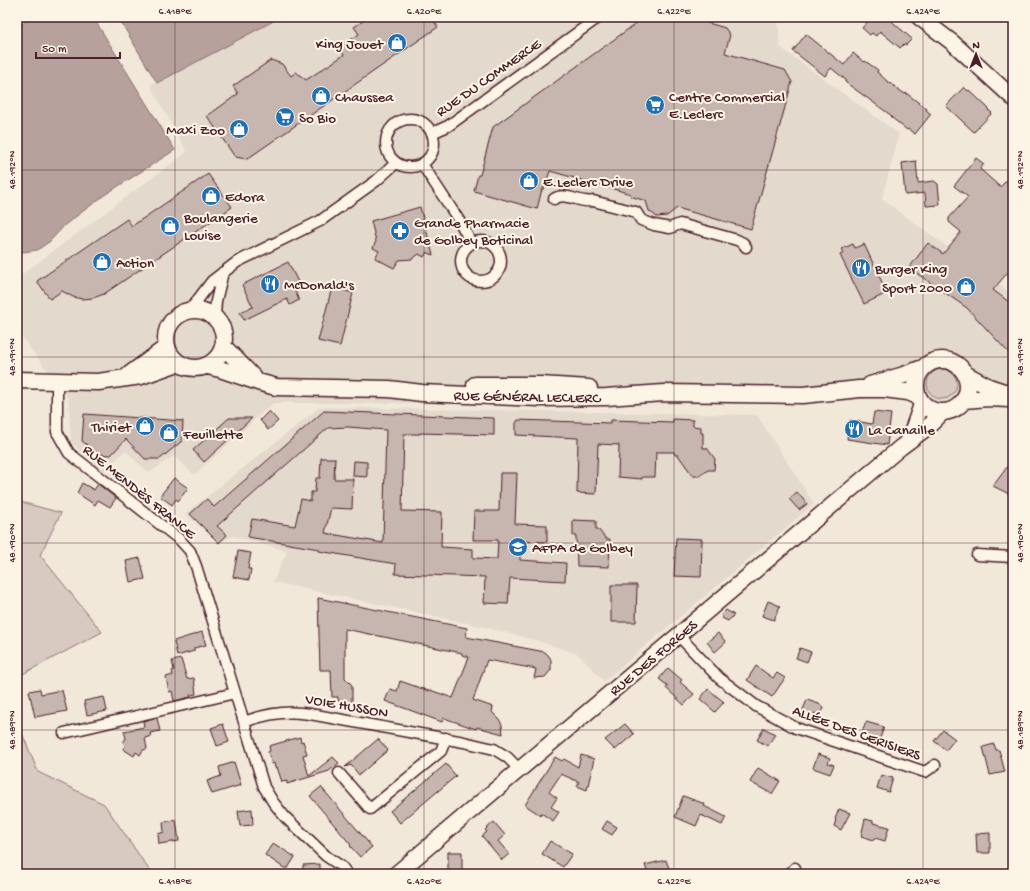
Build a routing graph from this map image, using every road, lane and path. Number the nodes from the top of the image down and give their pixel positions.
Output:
1 (599, 17) edge
2 (919, 17) edge
3 (1013, 98) edge
4 (432, 133) junction
5 (396, 163) junction
6 (422, 164) junction
7 (554, 199) dead end
8 (471, 243) junction
9 (746, 247) dead end
10 (223, 272) junction
11 (190, 310) junction
12 (215, 316) junction
13 (167, 347) junction
14 (224, 348) junction
15 (178, 363) junction
16 (208, 366) junction
17 (923, 368) junction
18 (967, 376) junction
19 (123, 379) junction
20 (17, 380) edge
21 (57, 381) junction
22 (258, 382) junction
23 (859, 389) junction
24 (1013, 395) edge
25 (920, 400) junction
26 (964, 400) junction
27 (1013, 400) edge
28 (943, 412) junction
29 (910, 440) junction
30 (977, 555) dead end
31 (1013, 557) edge
32 (678, 635) junction
33 (235, 693) junction
34 (244, 722) junction
35 (64, 733) dead end
36 (446, 738) junction
37 (935, 765) dead end
38 (519, 769) junction
39 (339, 773) dead end
40 (347, 874) edge
41 (396, 874) edge

1 - 4 street, RUE DU COMMERCE
2 - 3 main road
4 - 5 street
4 - 6 street
5 - 6 street
5 - 10 street
6 - 8 street
7 - 9 street
8 - 8 street
10 - 11 street
10 - 12 street
11 - 12 main road
11 - 13 main road
12 - 14 main road
13 - 15 main road
13 - 19 main road
14 - 16 main road
14 - 22 main road
15 - 16 main road
15 - 19 main road
16 - 22 main road, RUE GÉNÉRAL LECLERC
17 - 18 main road
17 - 23 main road, RUE GÉNÉRAL LECLERC
17 - 25 main road
18 - 24 main road
18 - 26 main road
19 - 21 main road
20 - 21 main road
21 - 33 street, RUE MENDÈS FRANCE
22 - 23 main road, RUE GÉNÉRAL LECLERC
23 - 25 main road, RUE GÉNÉRAL LECLERC
25 - 28 main road
25 - 29 main road
26 - 27 main road
26 - 28 main road
28 - 29 main road, RUE DES FORGES
29 - 32 main road, RUE DES FORGES
30 - 31 street
32 - 37 street, ALLÉE DES CERISIERS
32 - 38 main road, RUE DES FORGES
33 - 34 street, RUE MENDÈS FRANCE
33 - 35 street
34 - 36 street, VOIE HUSSON
34 - 40 street, RUE MENDÈS FRANCE
36 - 38 street, VOIE HUSSON
36 - 39 street
38 - 41 main road, RUE DES FORGES

